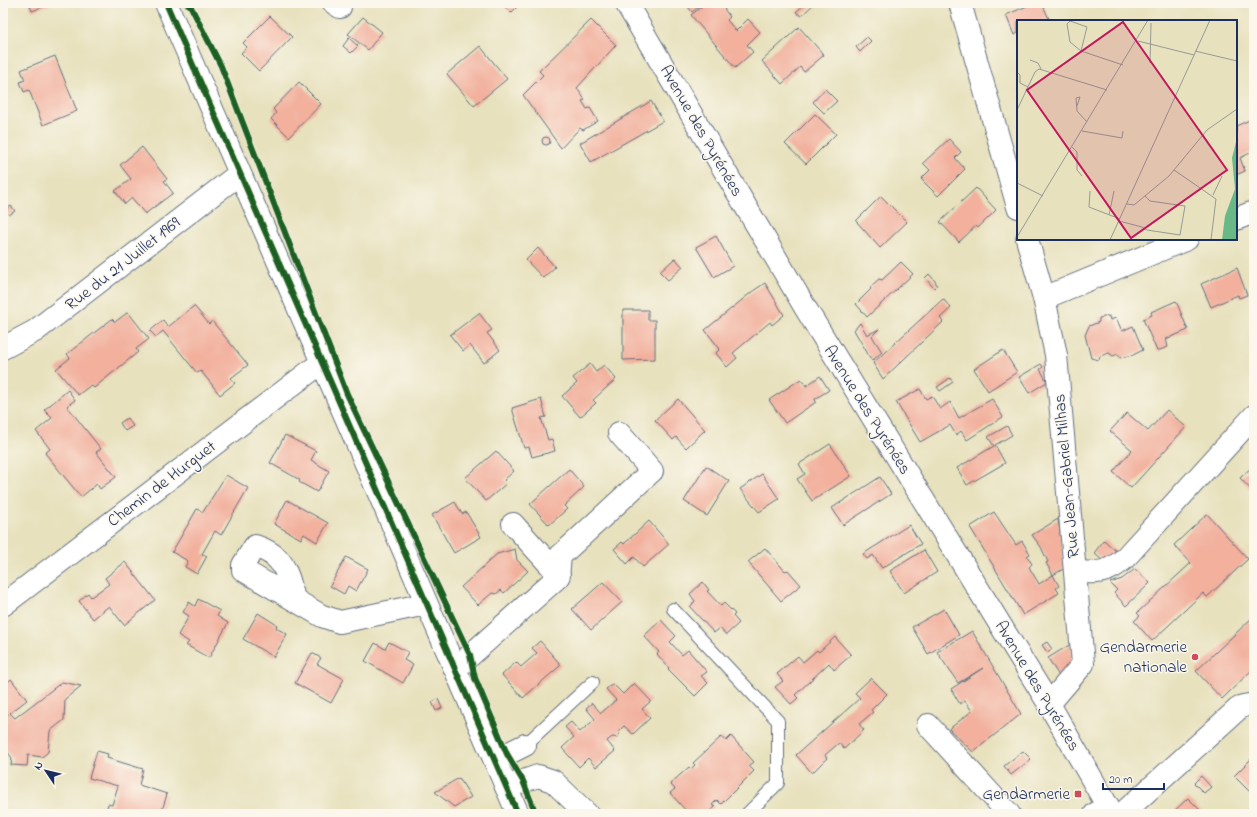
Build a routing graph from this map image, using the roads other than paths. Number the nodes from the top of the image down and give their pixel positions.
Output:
1 (166, 3) edge
2 (626, 3) edge
3 (960, 3) edge
4 (240, 174) junction
5 (1017, 203) edge
6 (1254, 212) edge
7 (1237, 219) edge
8 (1027, 240) edge
9 (1186, 240) edge
10 (1044, 298) junction
11 (3, 348) edge
12 (321, 363) junction
13 (1254, 416) edge
14 (620, 433) dead end
15 (513, 524) dead end
16 (1075, 572) junction
17 (559, 575) junction
18 (294, 599) dead end
19 (426, 604) junction
20 (3, 605) edge
21 (673, 609) dead end
22 (455, 669) junction
23 (593, 682) dead end
24 (1049, 704) junction
25 (1254, 704) edge
26 (928, 725) dead end
27 (525, 745) joint
28 (495, 760) junction
29 (506, 787) junction
30 (1109, 812) edge
31 (518, 814) edge
32 (587, 814) edge
33 (747, 814) edge
34 (1009, 814) edge

1 - 4 street
2 - 24 street, Avenue des Pyrénées
3 - 5 street
4 - 11 street, Rue du 21 Juillet 1969
4 - 12 street
6 - 7 street
8 - 10 street, Rue Jean-Gabriel Milhas
9 - 10 street
10 - 16 street, Rue Jean-Gabriel Milhas
12 - 19 street
12 - 20 street, Chemin de Hurguet
13 - 16 street
14 - 17 street
15 - 17 street
16 - 24 street, Rue Jean-Gabriel Milhas
17 - 22 street
18 - 19 street
19 - 22 street
21 - 33 lane
22 - 28 street
23 - 27 lane
24 - 30 street, Avenue des Pyrénées
25 - 30 street
26 - 34 street
27 - 28 street
28 - 29 street
29 - 31 street
29 - 32 street

